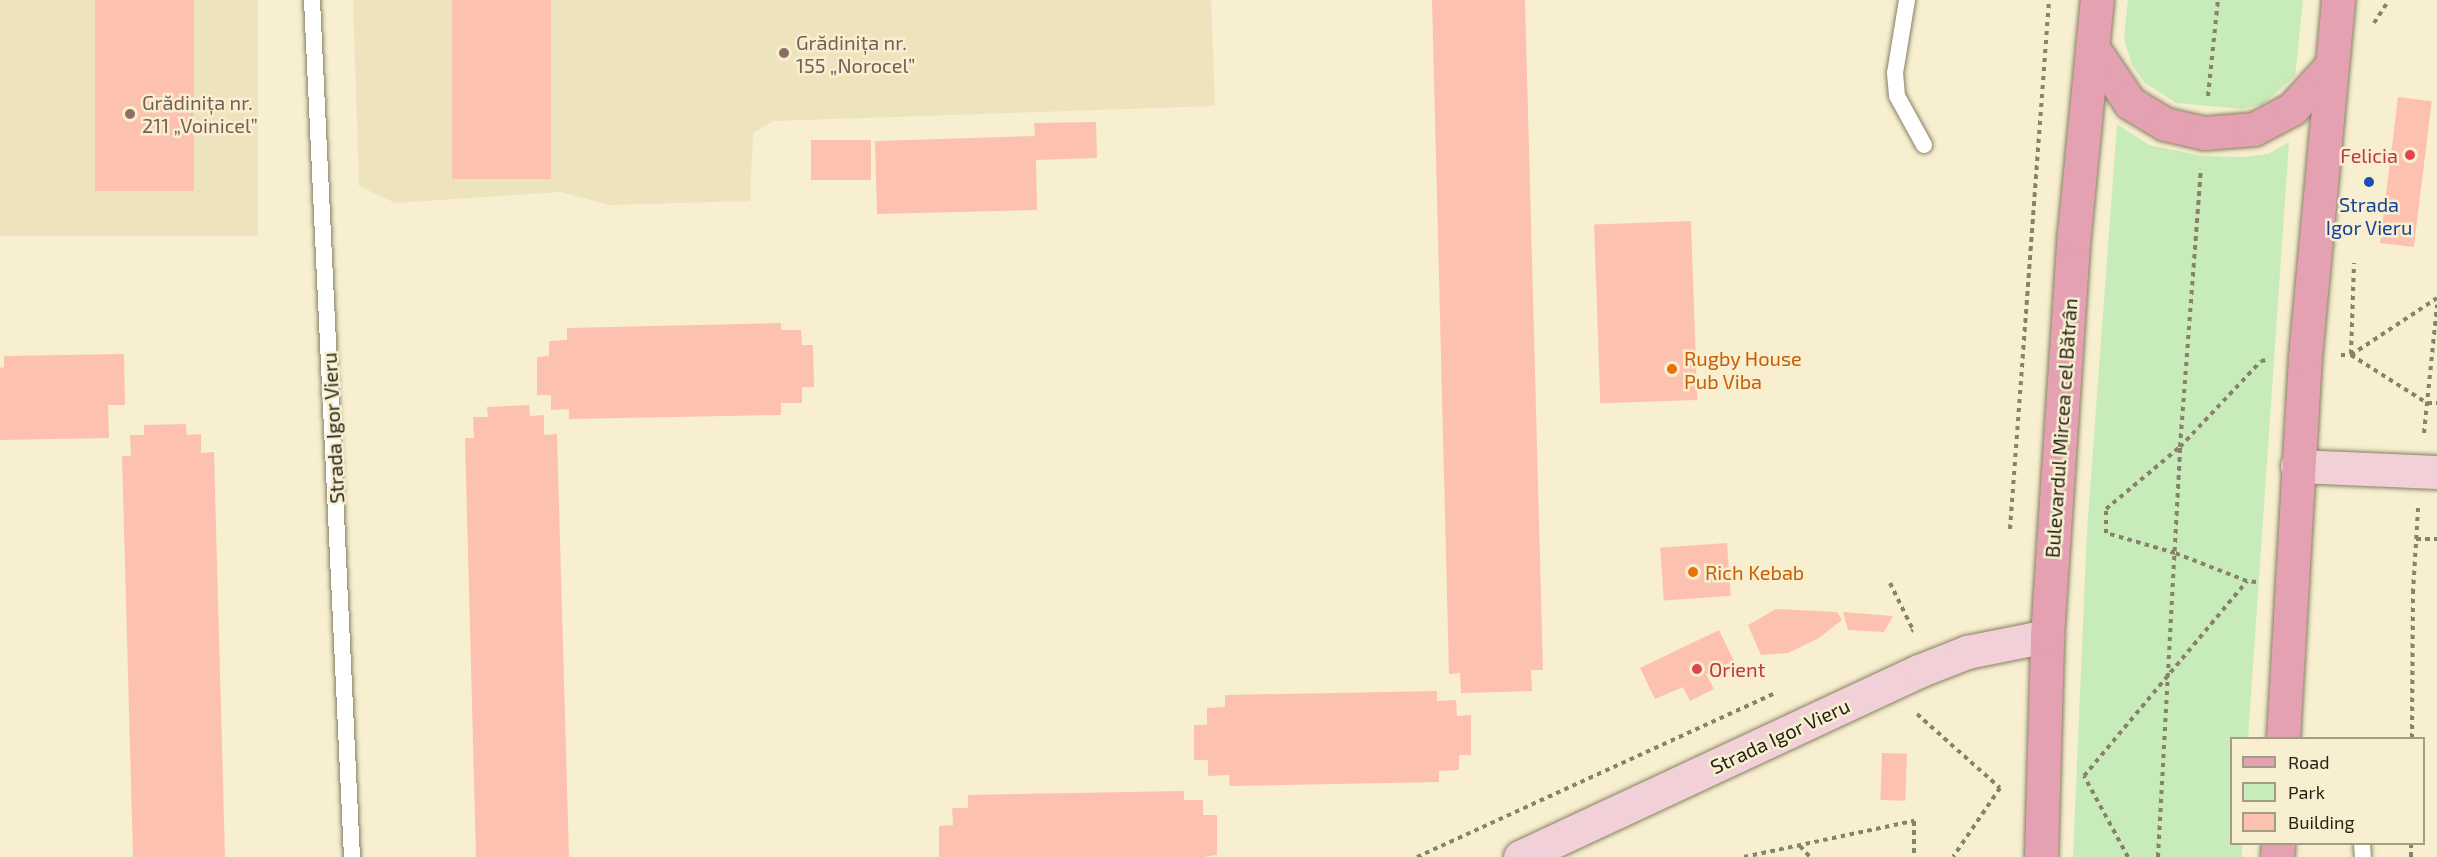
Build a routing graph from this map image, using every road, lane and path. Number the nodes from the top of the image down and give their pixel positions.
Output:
1 (312, 0) edge
2 (1907, 0) edge
3 (2049, 0) edge
4 (2097, 0) edge
5 (2218, 0) edge
6 (2338, 0) edge
7 (2092, 47) junction
8 (2332, 65) junction
9 (2207, 106) dead end
10 (1924, 145) dead end
11 (2201, 167) dead end
12 (2437, 298) edge
13 (2437, 305) edge
14 (2351, 355) junction
15 (2305, 357) junction
16 (2427, 403) junction
17 (2437, 403) edge
18 (2424, 433) dead end
19 (2180, 447) junction
20 (2297, 466) junction
21 (2437, 472) edge
22 (2419, 504) dead end
23 (2010, 529) dead end
24 (2416, 539) junction
25 (2437, 539) edge
26 (2175, 553) junction
27 (2247, 581) junction
28 (1890, 583) dead end
29 (2291, 587) junction
30 (1902, 635) dead end
31 (2048, 636) junction
32 (2166, 679) junction
33 (1782, 690) dead end
34 (1917, 714) dead end
35 (2283, 737) edge
36 (2412, 737) edge
37 (1799, 845) junction
38 (352, 857) edge
39 (1417, 857) edge
40 (1520, 857) edge
41 (1744, 857) edge
42 (1810, 857) edge
43 (1914, 857) edge
44 (1953, 857) edge
45 (2041, 857) edge
46 (2128, 857) edge
47 (2158, 857) edge

1 - 38 lane, Strada Igor Vieru
2 - 10 lane
3 - 23 path
4 - 7 main road, Bulevardul Mircea cel Bătrân
5 - 9 path
6 - 8 main road
7 - 8 main road
7 - 31 main road, Bulevardul Mircea cel Bătrân
8 - 15 main road
11 - 19 path
12 - 14 path
13 - 16 path
14 - 15 path
14 - 16 path
15 - 19 path
15 - 20 main road
16 - 17 path
16 - 18 path
19 - 26 path
19 - 26 path
20 - 21 main road
20 - 29 main road
22 - 24 path
24 - 25 path
24 - 36 path
26 - 27 path
26 - 32 path
27 - 29 path
27 - 32 path
28 - 30 path
29 - 35 main road
31 - 40 main road, Strada Igor Vieru
31 - 45 main road, Bulevardul Mircea cel Bătrân
32 - 46 path
32 - 47 path
33 - 39 path
34 - 44 path
37 - 41 path
37 - 42 path
37 - 43 path

